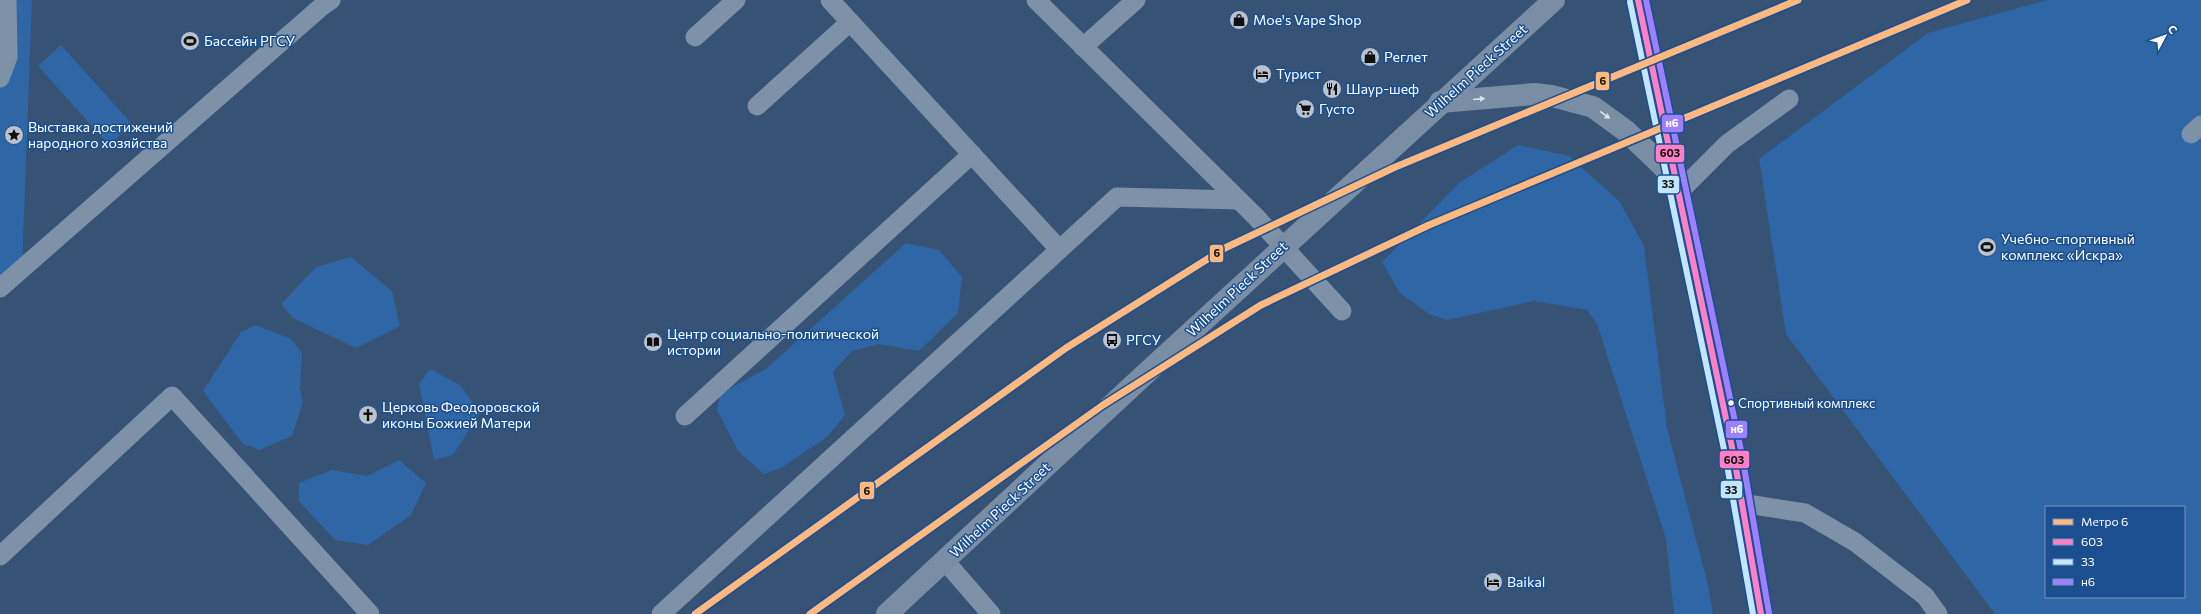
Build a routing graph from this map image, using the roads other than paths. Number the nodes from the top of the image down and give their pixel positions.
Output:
1 (7, 0) edge
2 (331, 0) edge
3 (736, 0) edge
4 (830, 0) edge
5 (1036, 0) edge
6 (1136, 0) edge
7 (1554, 0) edge
8 (1638, 0) edge
9 (850, 22) junction
10 (695, 37) dead end
11 (1083, 47) junction
12 (0, 78) edge
13 (1789, 98) dead end
14 (1440, 102) junction
15 (758, 106) dead end
16 (972, 154) junction
17 (1677, 185) junction
18 (1238, 200) junction
19 (1283, 247) junction
20 (1059, 249) junction
21 (0, 288) edge
22 (1342, 311) dead end
23 (685, 416) dead end
24 (1741, 503) junction
25 (0, 556) edge
26 (945, 561) junction
27 (370, 614) edge
28 (661, 614) edge
29 (887, 614) edge
30 (991, 614) edge
31 (1761, 614) edge
32 (1938, 614) edge

1 - 12 lane
2 - 21 lane
3 - 10 lane
4 - 9 lane
5 - 11 lane
6 - 11 lane
7 - 14 main road, Wilhelm Pieck Street
8 - 17 main road
9 - 15 lane
9 - 16 lane
11 - 18 lane
13 - 17 lane
14 -> 17 main road
14 - 19 main road, Wilhelm Pieck Street
16 - 20 lane
16 - 23 lane
17 - 24 main road
18 - 19 lane
18 - 20 lane
19 - 22 lane
19 - 26 main road, Wilhelm Pieck Street
20 - 28 lane
24 - 31 main road
24 - 32 lane
25 - 27 lane
26 - 29 main road, Wilhelm Pieck Street
26 - 30 lane

